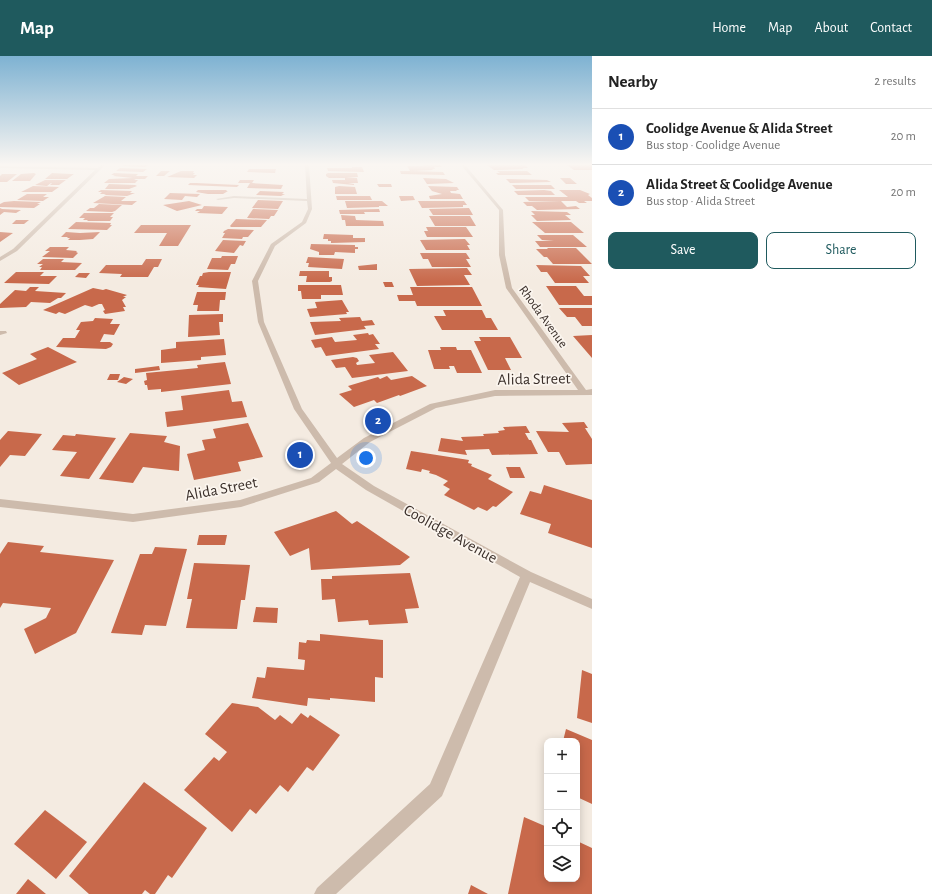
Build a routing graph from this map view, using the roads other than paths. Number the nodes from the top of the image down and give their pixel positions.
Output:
1 (63, 204) edge
2 (309, 204) edge
3 (496, 204) edge
4 (0, 259) edge
5 (588, 392) edge
6 (336, 464) junction
7 (0, 503) edge
8 (527, 575) junction
9 (592, 604) edge
10 (323, 894) edge

1 - 4 street
2 - 6 street, Coolidge Avenue
3 - 5 street, Rhoda Avenue
5 - 6 street, Alida Street
6 - 7 street, Alida Street
6 - 8 street, Coolidge Avenue
8 - 9 street, Coolidge Avenue
8 - 10 street

